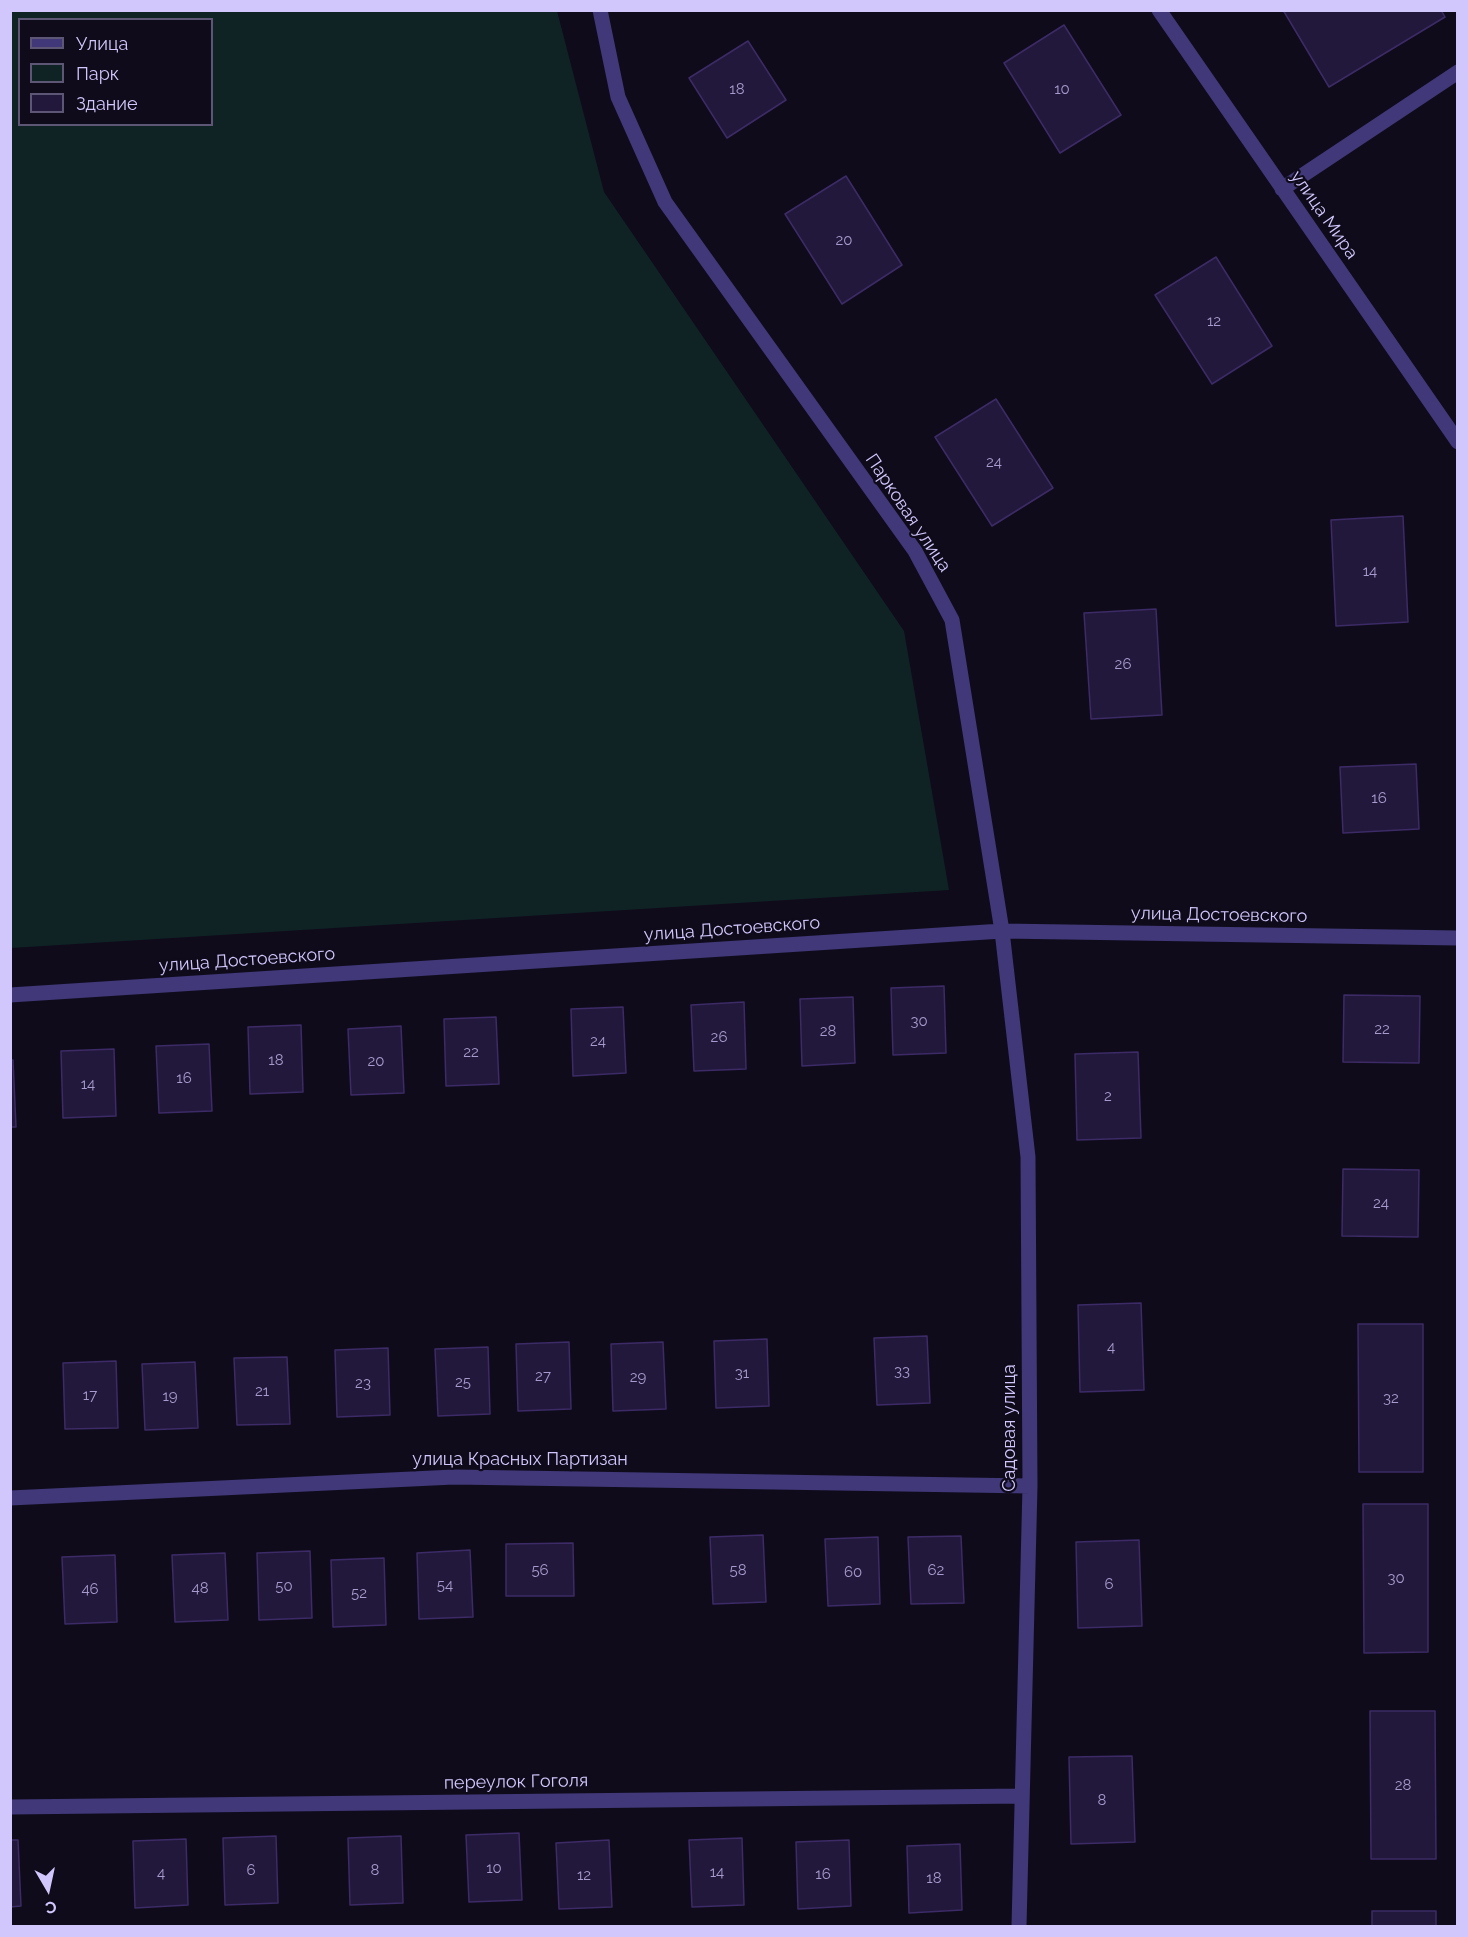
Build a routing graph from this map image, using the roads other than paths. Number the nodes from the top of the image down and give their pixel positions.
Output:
1 (600, 10) edge
2 (1159, 10) edge
3 (1458, 72) edge
4 (1282, 189) junction
5 (1458, 442) edge
6 (1002, 932) junction
7 (1458, 938) edge
8 (10, 995) edge
9 (1030, 1486) junction
10 (10, 1498) edge
11 (1022, 1796) junction
12 (10, 1807) edge
13 (1019, 1926) edge

1 - 6 street, Парковая улица
2 - 4 street, улица Мира
3 - 4 street
4 - 5 street, улица Мира
6 - 7 street, улица Достоевского
6 - 8 street, улица Достоевского
6 - 9 street, Садовая улица
9 - 10 street, улица Красных Партизан
9 - 11 street, Садовая улица
11 - 12 street, переулок Гоголя
11 - 13 street, Садовая улица

